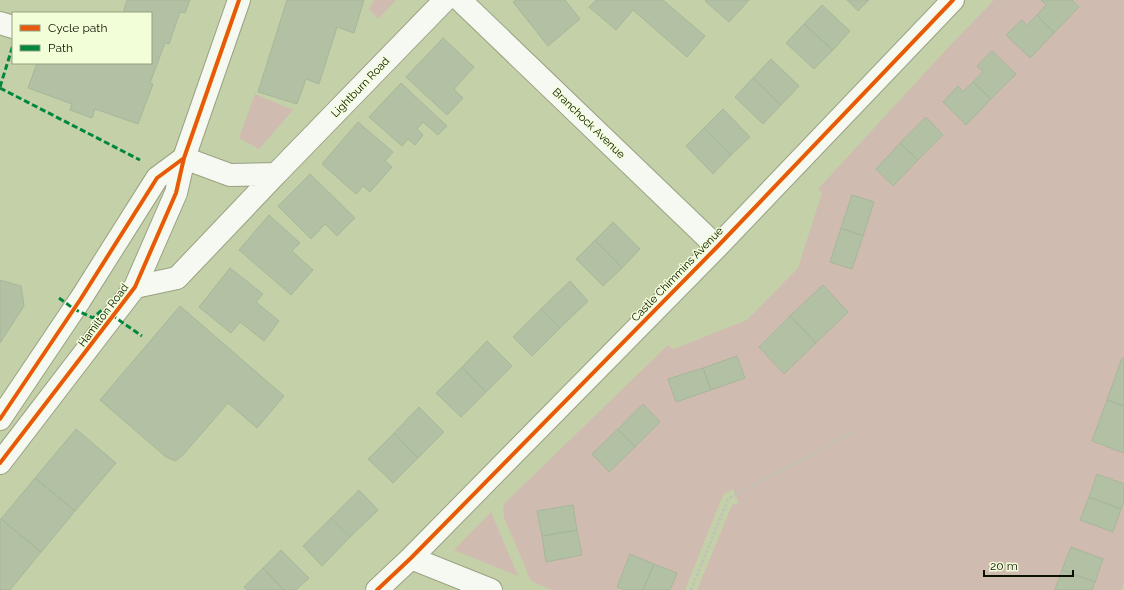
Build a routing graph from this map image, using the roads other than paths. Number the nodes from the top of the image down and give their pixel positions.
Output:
1 (239, 0) edge
2 (445, 0) edge
3 (460, 0) edge
4 (953, 0) edge
5 (0, 23) edge
6 (12, 27) edge
7 (184, 158) junction
8 (276, 174) junction
9 (717, 247) junction
10 (135, 287) junction
11 (0, 419) edge
12 (0, 463) edge
13 (411, 558) junction
14 (377, 590) edge
15 (490, 590) edge

1 - 7 street, Hamilton Road
2 - 8 street, Lightburn Road
3 - 9 street, Branchock Avenue
4 - 9 street, Castle Chimmins Avenue
5 - 6 street
7 - 8 street
7 - 10 street, Hamilton Road
7 - 11 street
8 - 10 street, Lightburn Road
9 - 13 street, Castle Chimmins Avenue
10 - 12 street, Hamilton Road
13 - 14 street, Castle Chimmins Avenue
13 - 15 street

